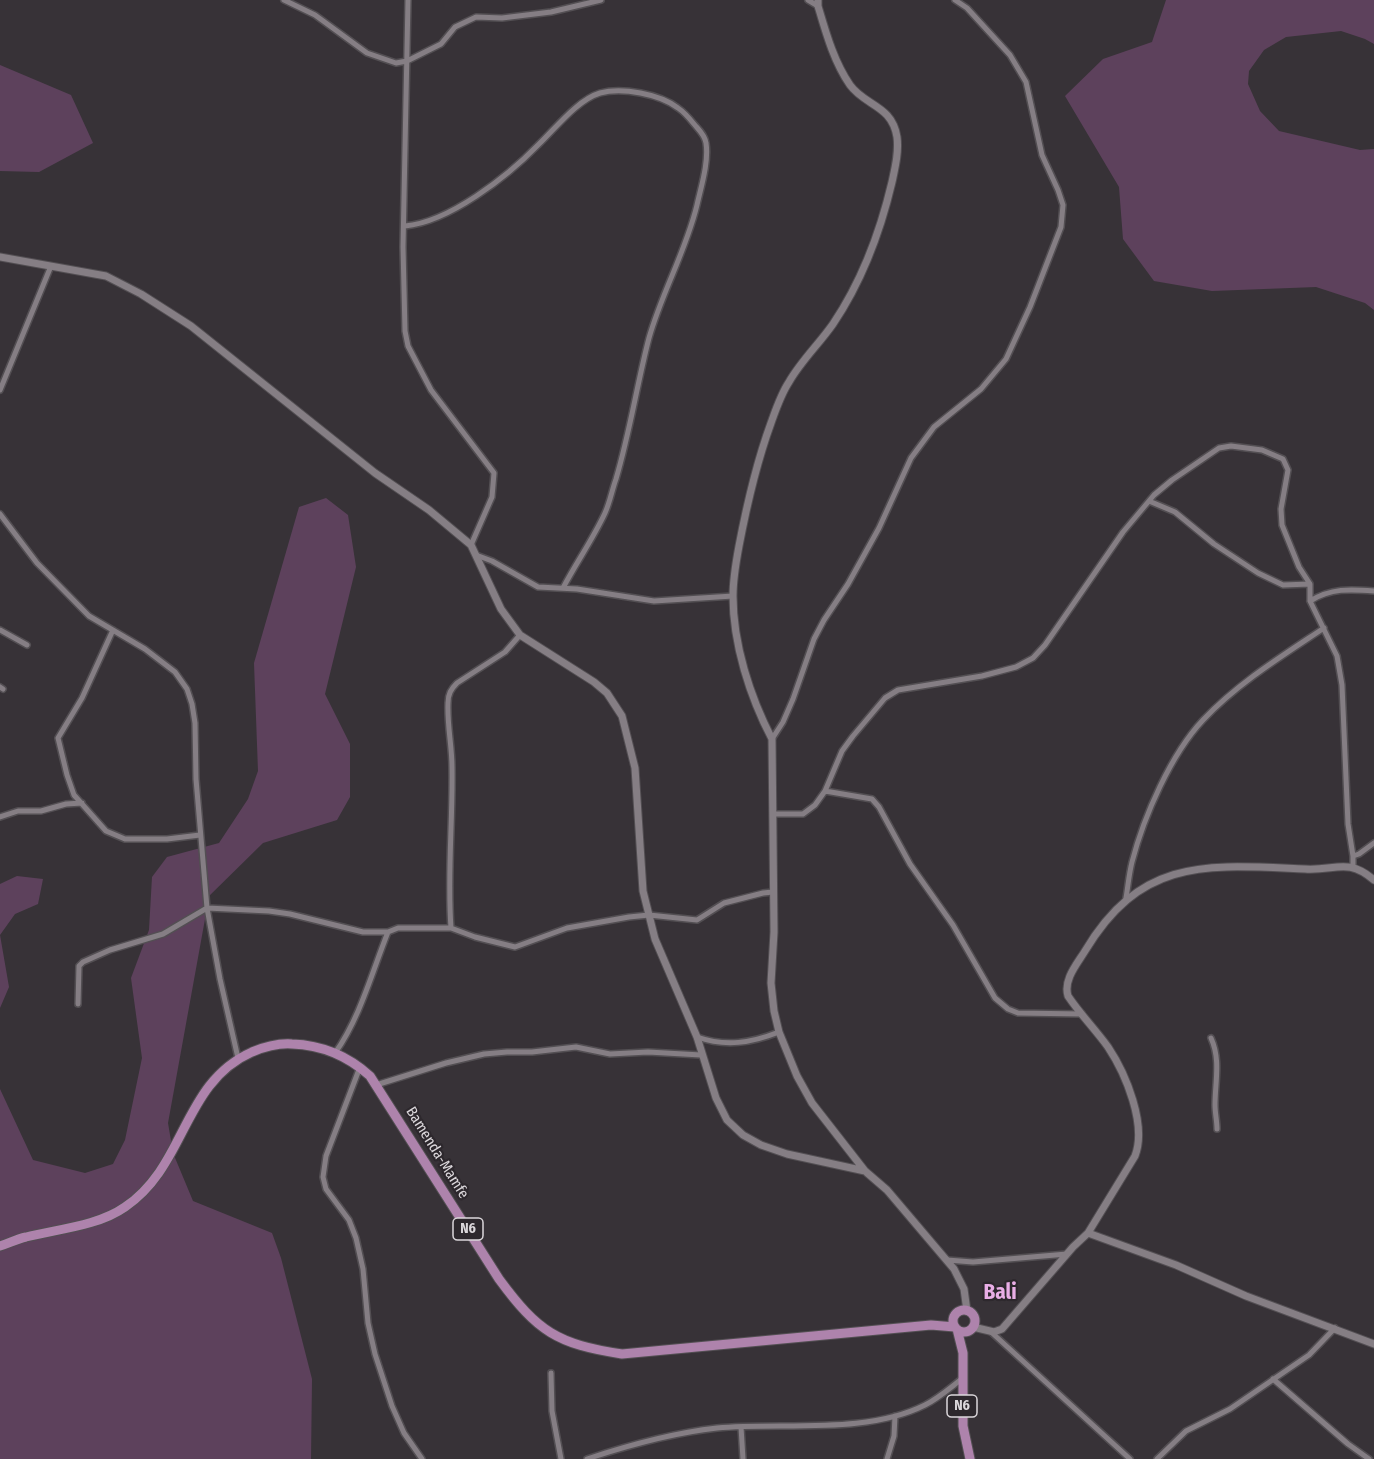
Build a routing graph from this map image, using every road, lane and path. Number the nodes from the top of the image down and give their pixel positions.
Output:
1 (284, 0) edge
2 (408, 0) edge
3 (601, 0) edge
4 (808, 0) edge
5 (955, 0) edge
6 (818, 3) edge
7 (407, 61) junction
8 (405, 226) junction
9 (0, 257) edge
10 (51, 266) junction
11 (0, 390) edge
12 (1149, 501) junction
13 (0, 514) edge
14 (471, 545) junction
15 (476, 555) junction
16 (1310, 584) junction
17 (563, 588) junction
18 (1374, 591) edge
19 (733, 596) junction
20 (1310, 601) junction
21 (1324, 628) junction
22 (0, 630) edge
23 (113, 630) junction
24 (520, 635) junction
25 (27, 645) dead end
26 (772, 739) junction
27 (825, 791) junction
28 (82, 803) junction
29 (773, 814) junction
30 (0, 817) edge
31 (200, 835) junction
32 (1374, 843) edge
33 (1353, 856) junction
34 (1353, 867) junction
35 (1374, 880) edge
36 (773, 892) junction
37 (1126, 898) junction
38 (207, 908) junction
39 (649, 915) junction
40 (451, 928) junction
41 (388, 932) junction
42 (78, 1004) dead end
43 (1082, 1014) junction
44 (779, 1032) junction
45 (697, 1037) junction
46 (1211, 1038) dead end
47 (335, 1053) junction
48 (701, 1055) junction
49 (238, 1058) junction
50 (360, 1067) junction
51 (376, 1085) junction
52 (1217, 1129) dead end
53 (865, 1171) junction
54 (1088, 1233) junction
55 (0, 1246) edge
56 (1066, 1254) junction
57 (947, 1260) junction
58 (967, 1311) junction
59 (955, 1315) junction
60 (931, 1324) junction
61 (956, 1328) junction
62 (1335, 1328) junction
63 (971, 1329) junction
64 (990, 1331) junction
65 (1374, 1344) edge
66 (963, 1353) junction
67 (551, 1373) dead end
68 (963, 1378) junction
69 (1273, 1379) junction
70 (895, 1416) junction
71 (741, 1427) junction
72 (610, 1451) junction
73 (613, 1458) edge
74 (422, 1459) edge
75 (561, 1459) edge
76 (587, 1459) edge
77 (743, 1459) edge
78 (887, 1459) edge
79 (970, 1459) edge
80 (1130, 1459) edge
81 (1157, 1459) edge
82 (1369, 1459) edge

1 - 7 street
2 - 7 street
3 - 7 street
4 - 6 street
5 - 26 street
6 - 19 street
7 - 8 street
8 - 14 street
8 - 17 street
9 - 10 street
10 - 11 street
10 - 14 street
12 - 16 street
12 - 16 street
12 - 27 street
13 - 23 street
14 - 15 street
15 - 17 street
15 - 24 street
16 - 20 street
17 - 19 street
18 - 20 street
19 - 26 street
20 - 21 street
21 - 33 street
21 - 37 street
22 - 25 street
23 - 28 street
23 - 31 street
24 - 39 street
24 - 40 street
26 - 29 street
27 - 29 street
27 - 43 street
28 - 30 street
28 - 31 street
29 - 36 street
31 - 38 street
32 - 33 street
33 - 34 street
34 - 35 street
34 - 37 street
36 - 39 street
36 - 44 street
37 - 43 street
38 - 41 street
38 - 42 street
38 - 49 street
39 - 40 street
39 - 45 street
40 - 41 street
41 - 47 street
43 - 54 street
44 - 45 street
44 - 53 street
45 - 48 street
46 - 52 street
47 - 49 highway, Bamenda-Mamfe / N6
47 - 50 highway, Bamenda-Mamfe / N6
48 - 51 street
48 - 53 street
49 - 55 highway, Bamenda-Mamfe / N6
50 - 51 highway, Bamenda-Mamfe / N6
50 - 74 street
51 - 60 highway, Bamenda-Mamfe / N6
53 - 57 street
54 - 56 street
54 - 62 street
56 - 57 street
56 - 64 street
57 - 58 street
58 - 59 highway, Bamenda-Mamfe / N6
58 - 63 highway
59 - 60 highway, Bamenda-Mamfe / N6
59 - 61 highway, N6
60 - 61 highway, Bamenda-Mamfe / N6
61 - 63 highway, Bamenda-Mamfe / N6
61 - 66 highway, N6
62 - 65 street
62 - 69 street
63 - 64 street
63 - 66 highway, N6
64 - 80 street
66 - 68 highway, N6
67 - 75 street
68 - 70 street
68 - 79 highway, N6
69 - 81 street
69 - 82 street
70 - 71 street
70 - 78 street
71 - 72 street
71 - 77 street
72 - 73 street
72 - 76 street

